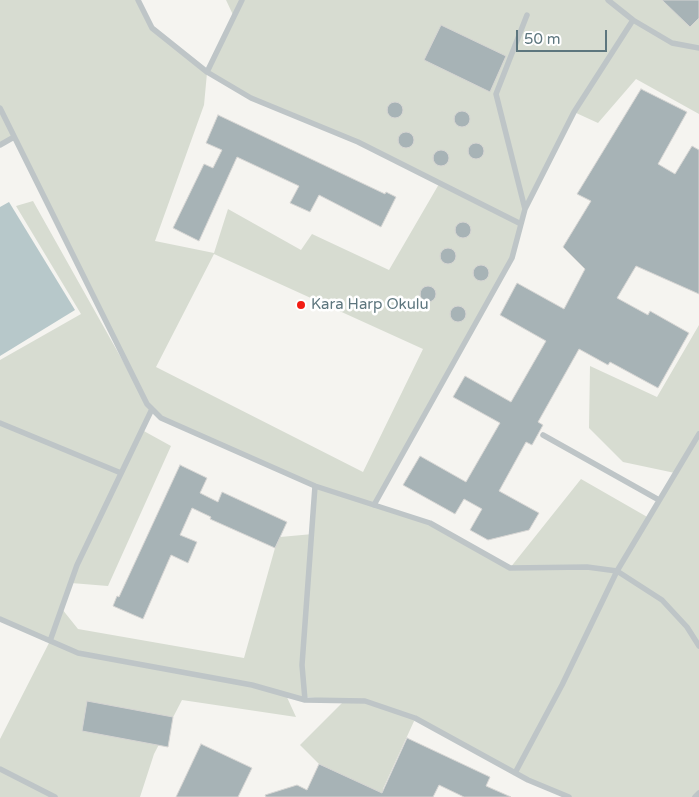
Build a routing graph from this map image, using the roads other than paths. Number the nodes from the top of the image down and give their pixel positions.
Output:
1 (138, 0) edge
2 (242, 0) edge
3 (608, 0) edge
4 (527, 15) dead end
5 (633, 20) junction
6 (699, 48) edge
7 (207, 72) junction
8 (0, 108) edge
9 (14, 137) junction
10 (0, 145) edge
11 (525, 209) junction
12 (521, 224) junction
13 (152, 409) junction
14 (0, 423) edge
15 (699, 434) edge
16 (543, 435) dead end
17 (121, 473) junction
18 (315, 486) junction
19 (659, 500) junction
20 (374, 505) junction
21 (617, 571) junction
22 (0, 619) edge
23 (50, 641) junction
24 (699, 646) edge
25 (304, 700) junction
26 (0, 769) edge
27 (515, 773) junction
28 (699, 793) edge
29 (55, 797) edge
30 (569, 797) edge
31 (695, 797) edge

1 - 7 lane
2 - 7 lane
3 - 5 lane
4 - 11 lane
5 - 6 lane
5 - 11 lane
7 - 12 lane
8 - 9 lane
9 - 10 lane
9 - 13 lane
11 - 12 lane
12 - 20 lane
13 - 17 lane
13 - 18 lane
14 - 17 lane
15 - 19 lane
16 - 19 lane
17 - 23 lane
18 - 20 lane
18 - 25 lane
19 - 21 lane
20 - 21 lane
21 - 24 lane
21 - 27 lane
22 - 23 lane
23 - 25 lane
25 - 27 lane
26 - 29 lane
27 - 30 lane
28 - 31 lane

